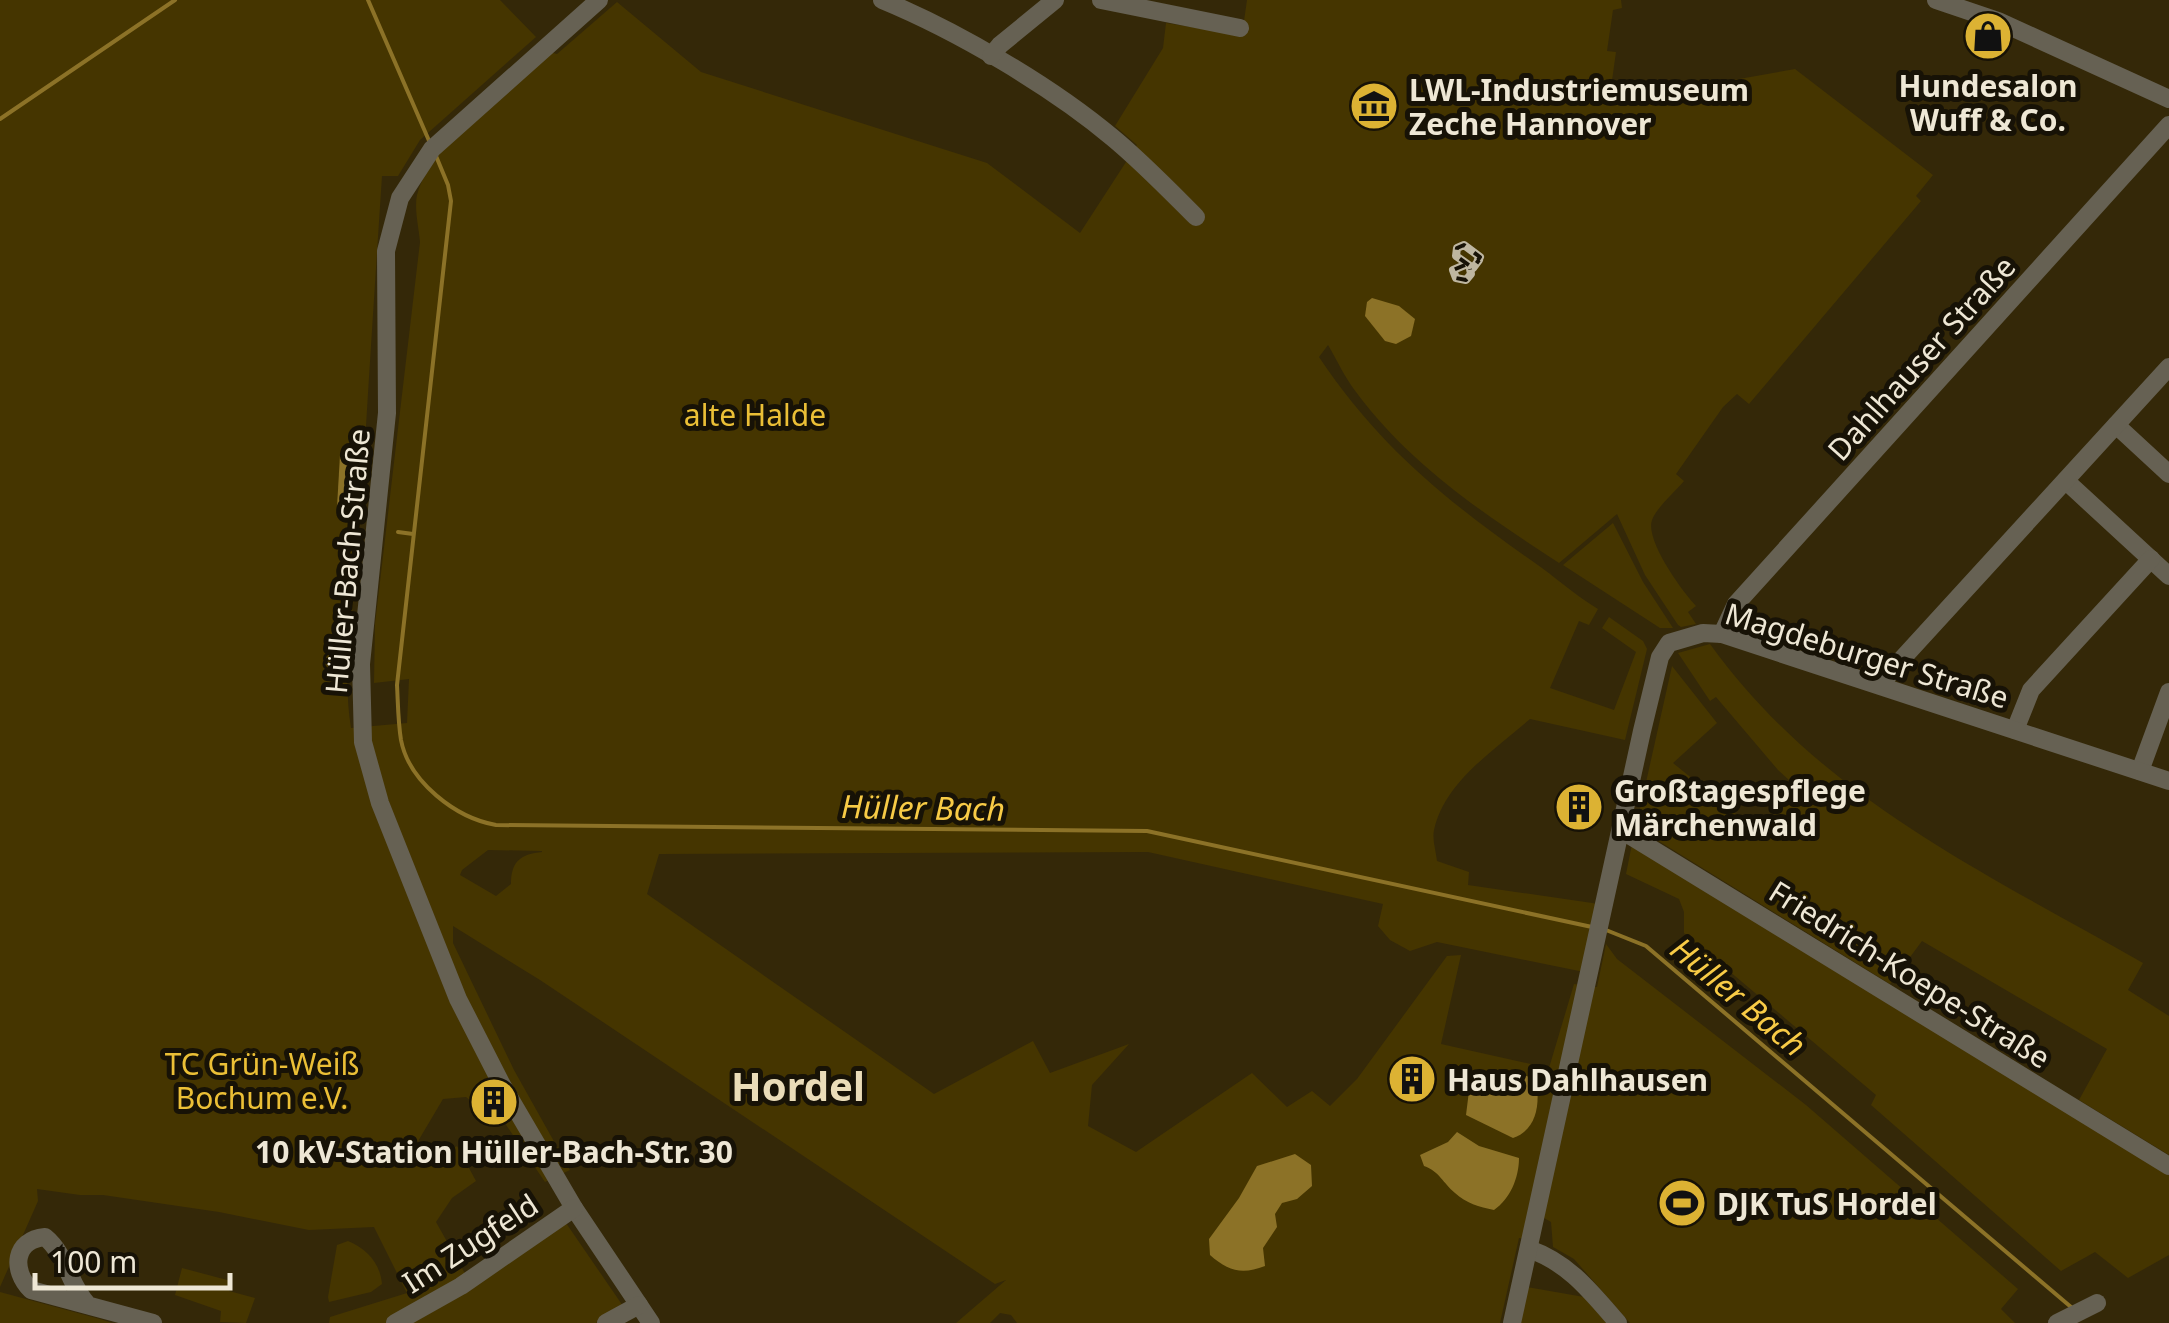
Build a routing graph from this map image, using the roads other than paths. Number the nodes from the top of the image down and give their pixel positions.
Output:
1 (599, 0) edge
2 (882, 0) edge
3 (1055, 0) edge
4 (1101, 0) edge
5 (1936, 0) edge
6 (1240, 28) dead end
7 (992, 56) junction
8 (2169, 99) edge
9 (2169, 125) edge
10 (1196, 217) dead end
11 (2169, 367) edge
12 (2116, 425) junction
13 (2169, 444) edge
14 (2154, 460) junction
15 (2169, 474) edge
16 (2066, 480) junction
17 (2151, 560) junction
18 (2169, 576) edge
19 (1712, 634) junction
20 (1882, 686) junction
21 (2169, 692) edge
22 (2015, 730) junction
23 (2140, 771) junction
24 (2169, 781) edge
25 (1621, 830) junction
26 (2169, 1166) edge
27 (574, 1208) junction
28 (1529, 1249) junction
29 (2098, 1303) dead end
30 (639, 1304) junction
31 (88, 1305) dead end
32 (2059, 1322) edge
33 (153, 1323) edge
34 (395, 1323) edge
35 (606, 1323) edge
36 (651, 1323) edge
37 (1512, 1323) edge
38 (1618, 1323) edge

1 - 27 street, Hüller-Bach-Straße
2 - 7 street
3 - 7 street
4 - 6 street
5 - 8 street
7 - 10 street
9 - 19 street, Dahlhauser Straße
11 - 12 street
12 - 14 street
12 - 16 street
13 - 14 street
14 - 15 street
16 - 17 street
16 - 20 street
17 - 18 street
17 - 22 street, Magdeburger Straße
19 - 20 street, Magdeburger Straße
19 - 25 street
20 - 22 street, Magdeburger Straße
21 - 23 street
22 - 23 street, Magdeburger Straße
23 - 24 street, Magdeburger Straße
25 - 26 street, Friedrich-Koepe-Straße
25 - 28 street
27 - 30 street, Hüller-Bach-Straße
27 - 34 street, Im Zugfeld
28 - 37 street
28 - 38 street
29 - 32 street
30 - 35 street
30 - 36 street, Hüller-Bach-Straße
31 - 33 street

